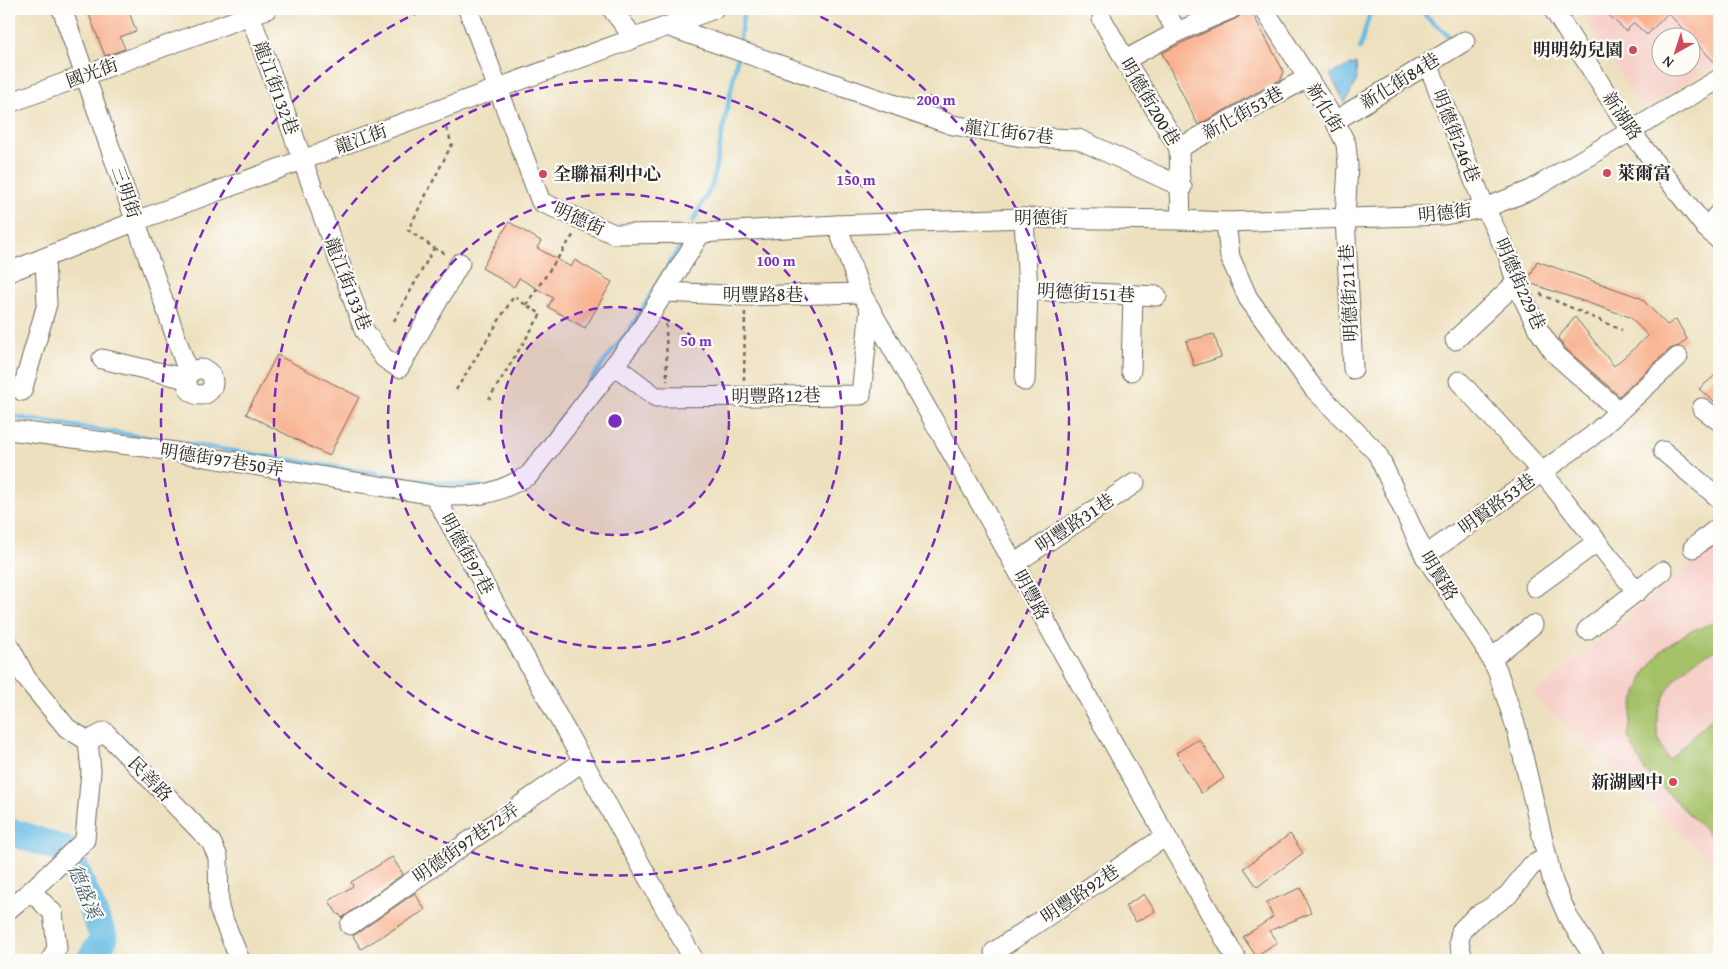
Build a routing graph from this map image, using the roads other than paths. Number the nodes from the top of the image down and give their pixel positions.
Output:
1 (62, 9) edge
2 (468, 9) edge
3 (612, 9) edge
4 (714, 9) edge
5 (1164, 9) edge
6 (1231, 9) edge
7 (1264, 9) edge
8 (1553, 9) edge
9 (258, 12) edge
10 (1102, 19) dead end
11 (667, 26) junction
12 (1177, 32) junction
13 (634, 38) junction
14 (1465, 41) dead end
15 (1125, 60) junction
16 (1428, 64) junction
17 (85, 76) junction
18 (1307, 78) junction
19 (1719, 79) edge
20 (497, 88) junction
21 (9, 103) edge
22 (1336, 122) junction
23 (1631, 132) junction
24 (1179, 148) junction
25 (302, 160) junction
26 (1182, 187) junction
27 (1485, 208) junction
28 (1719, 213) edge
29 (1024, 218) junction
30 (1344, 218) junction
31 (1182, 220) junction
32 (136, 222) junction
33 (1226, 222) junction
34 (837, 224) junction
35 (701, 233) junction
36 (1713, 234) edge
37 (45, 258) junction
38 (460, 263) dead end
39 (9, 272) edge
40 (1516, 283) junction
41 (1028, 290) junction
42 (665, 292) junction
43 (1132, 295) junction
44 (1157, 296) dead end
45 (866, 300) junction
46 (1455, 340) dead end
47 (1678, 358) dead end
48 (102, 359) dead end
49 (614, 365) junction
50 (1353, 369) dead end
51 (1130, 370) dead end
52 (1025, 381) dead end
53 (1459, 381) dead end
54 (22, 391) dead end
55 (1702, 408) dead end
56 (1620, 411) junction
57 (1719, 421) edge
58 (11, 427) edge
59 (1664, 452) dead end
60 (1542, 472) junction
61 (1135, 483) dead end
62 (434, 494) junction
63 (1719, 498) edge
64 (1719, 527) edge
65 (1597, 542) junction
66 (1693, 548) dead end
67 (1425, 556) junction
68 (1014, 564) junction
69 (1663, 571) dead end
70 (1535, 587) dead end
71 (1637, 592) junction
72 (1532, 625) dead end
73 (1587, 630) dead end
74 (9, 645) edge
75 (1491, 659) junction
76 (88, 741) junction
77 (582, 762) junction
78 (1166, 836) junction
79 (1547, 857) junction
80 (31, 891) junction
81 (9, 909) edge
82 (350, 925) dead end
83 (994, 952) dead end
84 (51, 960) edge
85 (240, 960) edge
86 (694, 960) edge
87 (1237, 960) edge
88 (1463, 960) edge
89 (1596, 960) edge

1 - 17 street, 三明街
2 - 20 street, 明德街
3 - 13 street
4 - 11 street, 龍江街
5 - 12 street
6 - 12 street
7 - 18 street, 新化街
8 - 23 street, 新湖路
9 - 17 street, 國光街
9 - 25 street, 龍江街132巷
10 - 15 street, 明德街200巷
11 - 13 street, 龍江街
11 - 26 street, 龍江街67巷
12 - 15 street
13 - 20 street, 龍江街
14 - 16 street, 新化街84巷
15 - 24 street, 明德街200巷
16 - 22 street, 新化街84巷
16 - 27 street, 明德街246巷
17 - 21 street, 國光街
17 - 32 street, 三明街
18 - 22 street, 新化街
18 - 24 street, 新化街53巷
19 - 23 street, 明德街
20 - 25 street, 龍江街
20 - 35 street, 明德街
22 - 30 street, 新化街
23 - 27 street, 明德街
23 - 36 street, 新湖路
24 - 26 street, 明德街200巷
25 - 32 street, 龍江街
25 - 38 street, 龍江街133巷
26 - 31 street, 明德街200巷
27 - 30 street, 明德街
27 - 40 street, 明德街229巷
28 - 36 street
29 - 31 street, 明德街
29 - 34 street, 明德街
29 - 41 street, 明德街151巷
30 - 33 street, 明德街
30 - 50 street, 明德街211巷
31 - 33 street, 明德街
32 - 37 street, 龍江街
32 - 48 street, 三明街
33 - 67 street, 明賢路
34 - 35 street, 明德街
34 - 45 street, 明豐路
35 - 42 street, 明德街97巷
37 - 39 street, 龍江街
37 - 54 street
40 - 46 street
40 - 56 street, 明德街229巷
41 - 43 street, 明德街151巷
41 - 52 street
42 - 45 street, 明豐路8巷
42 - 49 street, 明德街97巷
43 - 44 street, 明德街151巷
43 - 51 street
45 - 49 street, 明豐路12巷
45 - 68 street, 明豐路
47 - 56 street
49 - 62 street, 明德街97巷
53 - 60 street, 明賢路53巷
55 - 57 street
56 - 60 street
58 - 62 street, 明德街97巷50弄
59 - 63 street
60 - 65 street
60 - 67 street, 明賢路53巷
61 - 68 street, 明豐路31巷
62 - 77 street, 明德街97巷
64 - 66 street
65 - 70 street
65 - 71 street
67 - 75 street, 明賢路
68 - 78 street, 明豐路
69 - 71 street
71 - 73 street
72 - 75 street
74 - 76 street
75 - 79 street, 明賢路
76 - 80 street
76 - 85 street, 民善路
77 - 82 street, 明德街97巷72弄
77 - 86 street, 明德街97巷
78 - 83 street, 明豐路92巷
78 - 87 street, 明豐路
79 - 88 street
79 - 89 street, 明賢路
80 - 81 street
80 - 84 street

